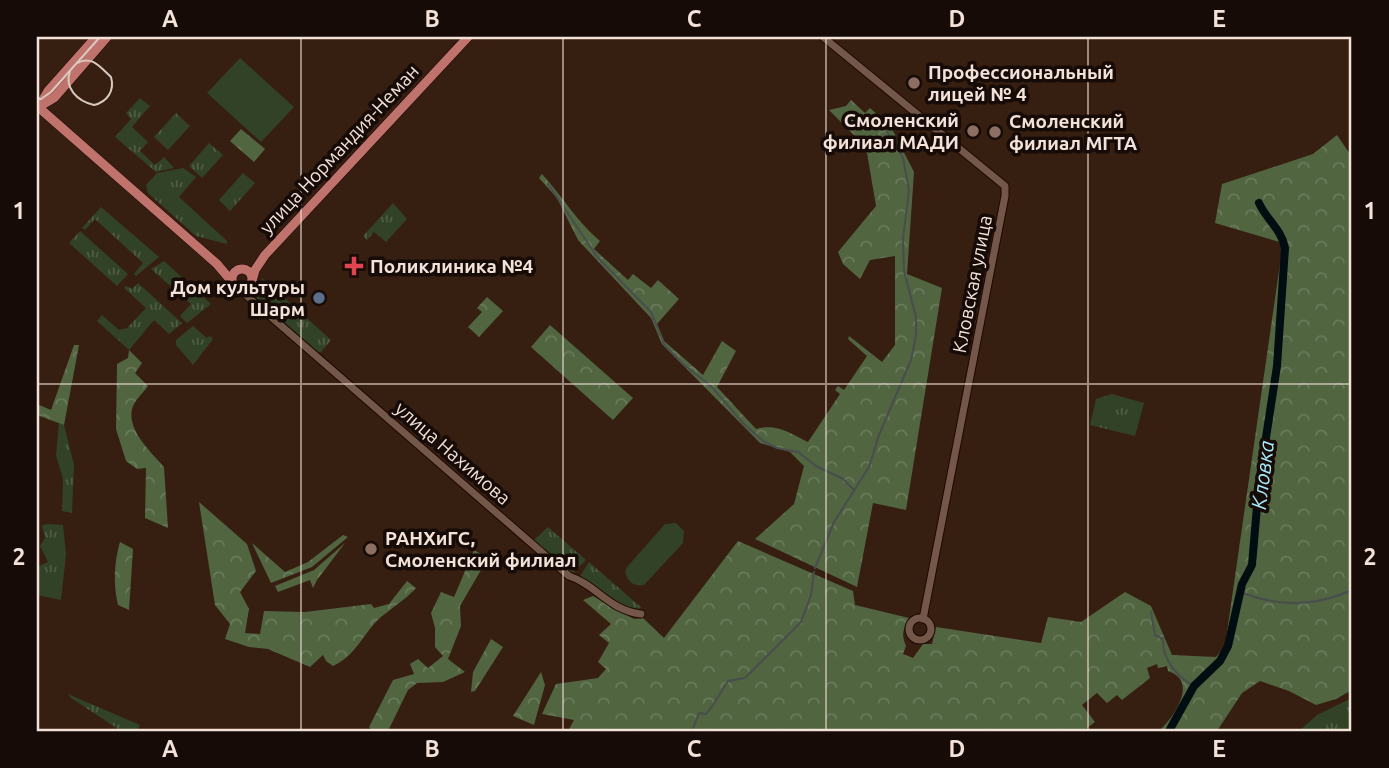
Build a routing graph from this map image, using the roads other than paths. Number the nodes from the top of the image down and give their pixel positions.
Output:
1 (96, 37) edge
2 (107, 37) edge
3 (467, 37) edge
4 (823, 37) edge
5 (48, 91) junction
6 (37, 95) edge
7 (37, 107) edge
8 (265, 255) junction
9 (217, 264) junction
10 (240, 269) junction
11 (252, 282) junction
12 (236, 286) junction
13 (253, 300) junction
14 (641, 614) dead end
15 (923, 619) dead end

1 - 5 main road
2 - 7 main road
3 - 8 main road, улица Нормандия-Неман
4 - 15 street, Кловская улица
5 - 6 main road
5 - 7 main road
7 - 9 main road
8 - 10 main road
8 - 11 main road
9 - 10 main road
9 - 12 main road
10 - 11 main road
10 - 12 main road
11 - 12 main road
11 - 13 street
12 - 13 street, улица Нахимова
13 - 14 street, улица Нахимова

